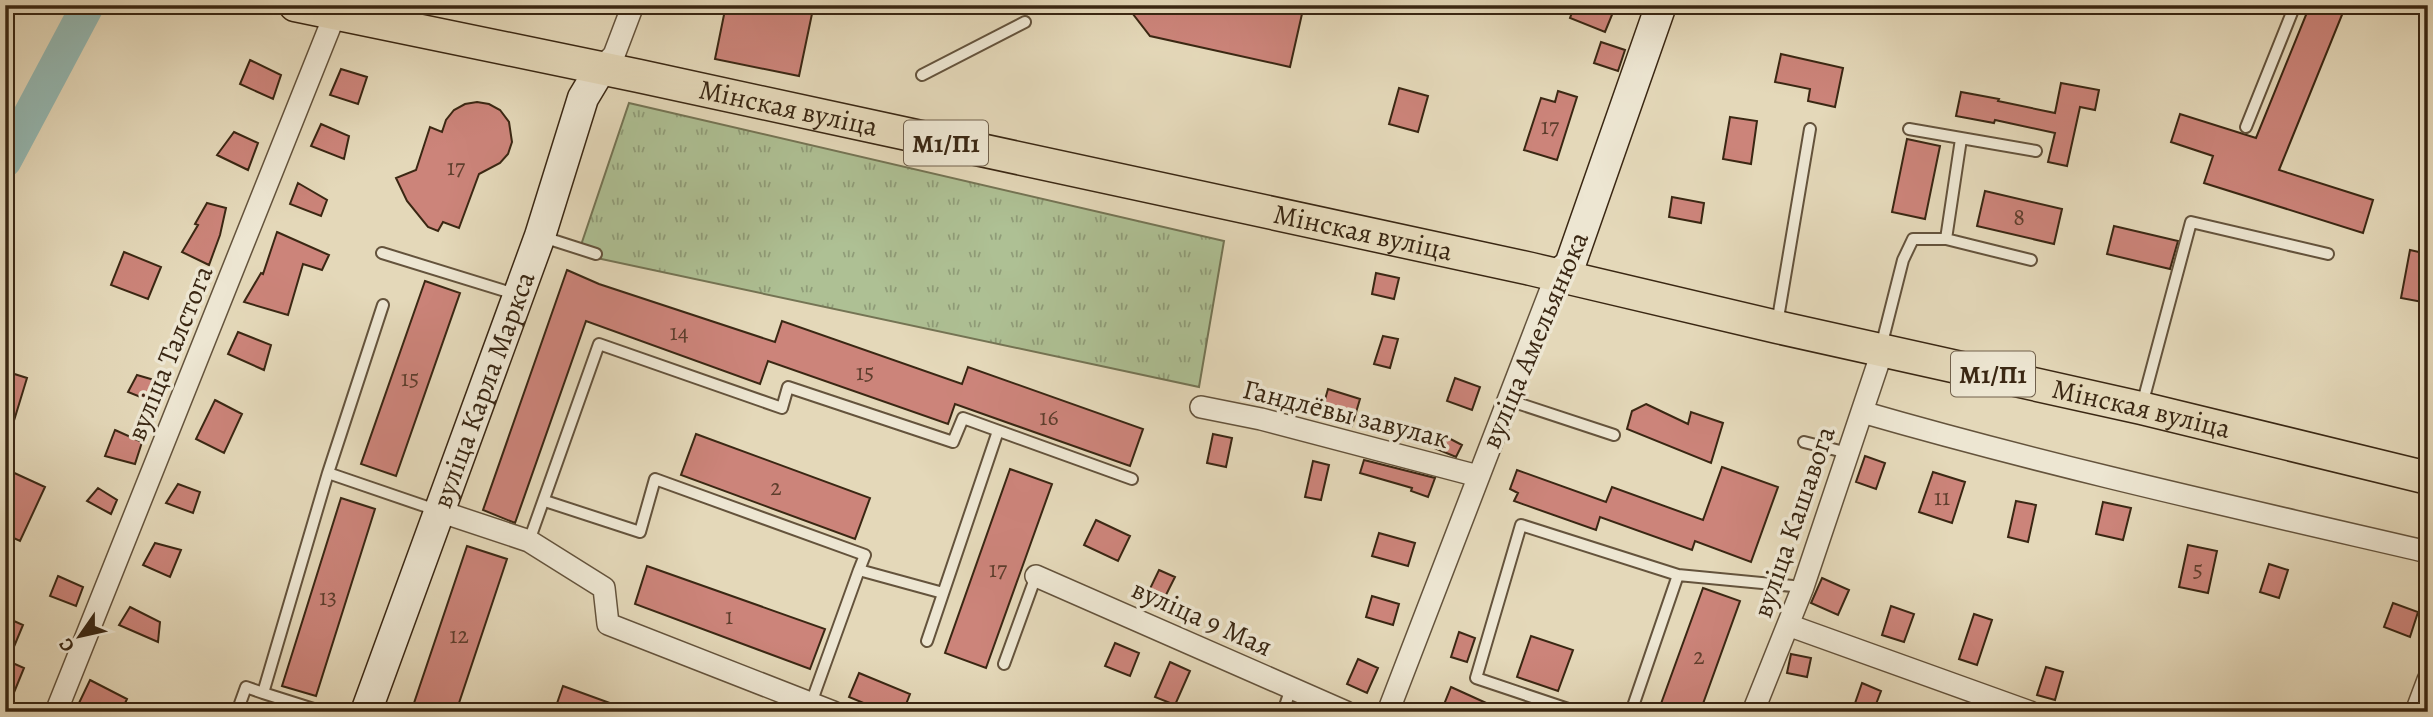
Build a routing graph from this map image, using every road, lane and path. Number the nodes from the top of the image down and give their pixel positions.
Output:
1 (295, 5) edge
2 (633, 5) edge
3 (1661, 5) edge
4 (2295, 5) edge
5 (335, 14) junction
6 (1025, 22) dead end
7 (601, 68) junction
8 (922, 75) dead end
9 (2246, 127) dead end
10 (1810, 129) dead end
11 (1909, 129) dead end
12 (1961, 139) junction
13 (2036, 151) dead end
14 (540, 236) junction
15 (1946, 239) junction
16 (382, 253) dead end
17 (596, 254) dead end
18 (2328, 254) dead end
19 (2031, 260) dead end
20 (1556, 276) junction
21 (518, 295) junction
22 (383, 305) dead end
23 (1777, 327) junction
24 (1883, 349) junction
25 (1508, 400) junction
26 (1201, 407) dead end
27 (2141, 408) junction
28 (1862, 412) junction
29 (998, 431) junction
30 (1614, 435) dead end
31 (1804, 442) dead end
32 (1848, 453) junction
33 (328, 473) junction
34 (1478, 476) junction
35 (2428, 478) edge
36 (1132, 479) dead end
37 (545, 501) junction
38 (439, 511) junction
39 (530, 541) junction
40 (2428, 552) edge
41 (859, 570) junction
42 (1678, 575) junction
43 (1037, 576) joint
44 (1803, 587) junction
45 (943, 593) junction
46 (1788, 625) junction
47 (927, 641) dead end
48 (1004, 664) dead end
49 (1291, 688) junction
50 (263, 693) junction
51 (809, 707) edge
52 (60, 710) edge
53 (237, 712) edge
54 (323, 712) edge
55 (366, 712) edge
56 (833, 712) edge
57 (1283, 712) edge
58 (1346, 712) edge
59 (1388, 712) edge
60 (1577, 712) edge
61 (1631, 712) edge
62 (1753, 712) edge
63 (2030, 712) edge

1 - 5 main road, Мінская вуліца / М1/П1
2 - 7 street
3 - 20 main road, вуліца Амельянюка
4 - 9 lane
5 - 7 main road, Мінская вуліца / М1/П1
5 - 52 street, вуліца Талстога
6 - 8 lane
7 - 14 main road, вуліца Карла Маркса
7 - 20 main road, Мінская вуліца / М1/П1
10 - 23 lane
11 - 12 lane
12 - 13 lane
12 - 15 lane
14 - 17 lane
14 - 21 main road, вуліца Карла Маркса
15 - 19 lane
15 - 24 lane
16 - 21 lane
18 - 27 lane
20 - 23 main road, Мінская вуліца / М1/П1
20 - 25 street, вуліца Амельянюка
21 - 38 main road, вуліца Карла Маркса
22 - 33 lane
23 - 24 main road, Мінская вуліца / М1/П1
24 - 27 main road, Мінская вуліца / М1/П1
24 - 28 street, вуліца Кашавога
25 - 30 lane
25 - 34 street, вуліца Амельянюка
26 - 34 street, Гандлёвы завулак
27 - 35 main road, Мінская вуліца / М1/П1
28 - 32 street, вуліца Кашавога
28 - 40 street
29 - 36 lane
29 - 37 lane
29 - 45 lane
31 - 32 lane
32 - 44 street, вуліца Кашавога
33 - 38 lane
33 - 50 lane
34 - 59 street, вуліца Амельянюка
37 - 39 lane
37 - 41 lane
38 - 39 street
38 - 55 main road, вуліца Карла Маркса
39 - 51 street
41 - 45 lane
41 - 51 lane
42 - 44 lane
42 - 60 lane
42 - 61 lane
43 - 48 lane
43 - 49 street, вуліца 9 Мая
44 - 46 street, вуліца Кашавога
45 - 47 lane
46 - 62 street, вуліца Кашавога
46 - 63 street
49 - 57 lane
49 - 58 street, вуліца 9 Мая
50 - 53 lane
50 - 54 lane
51 - 56 street

